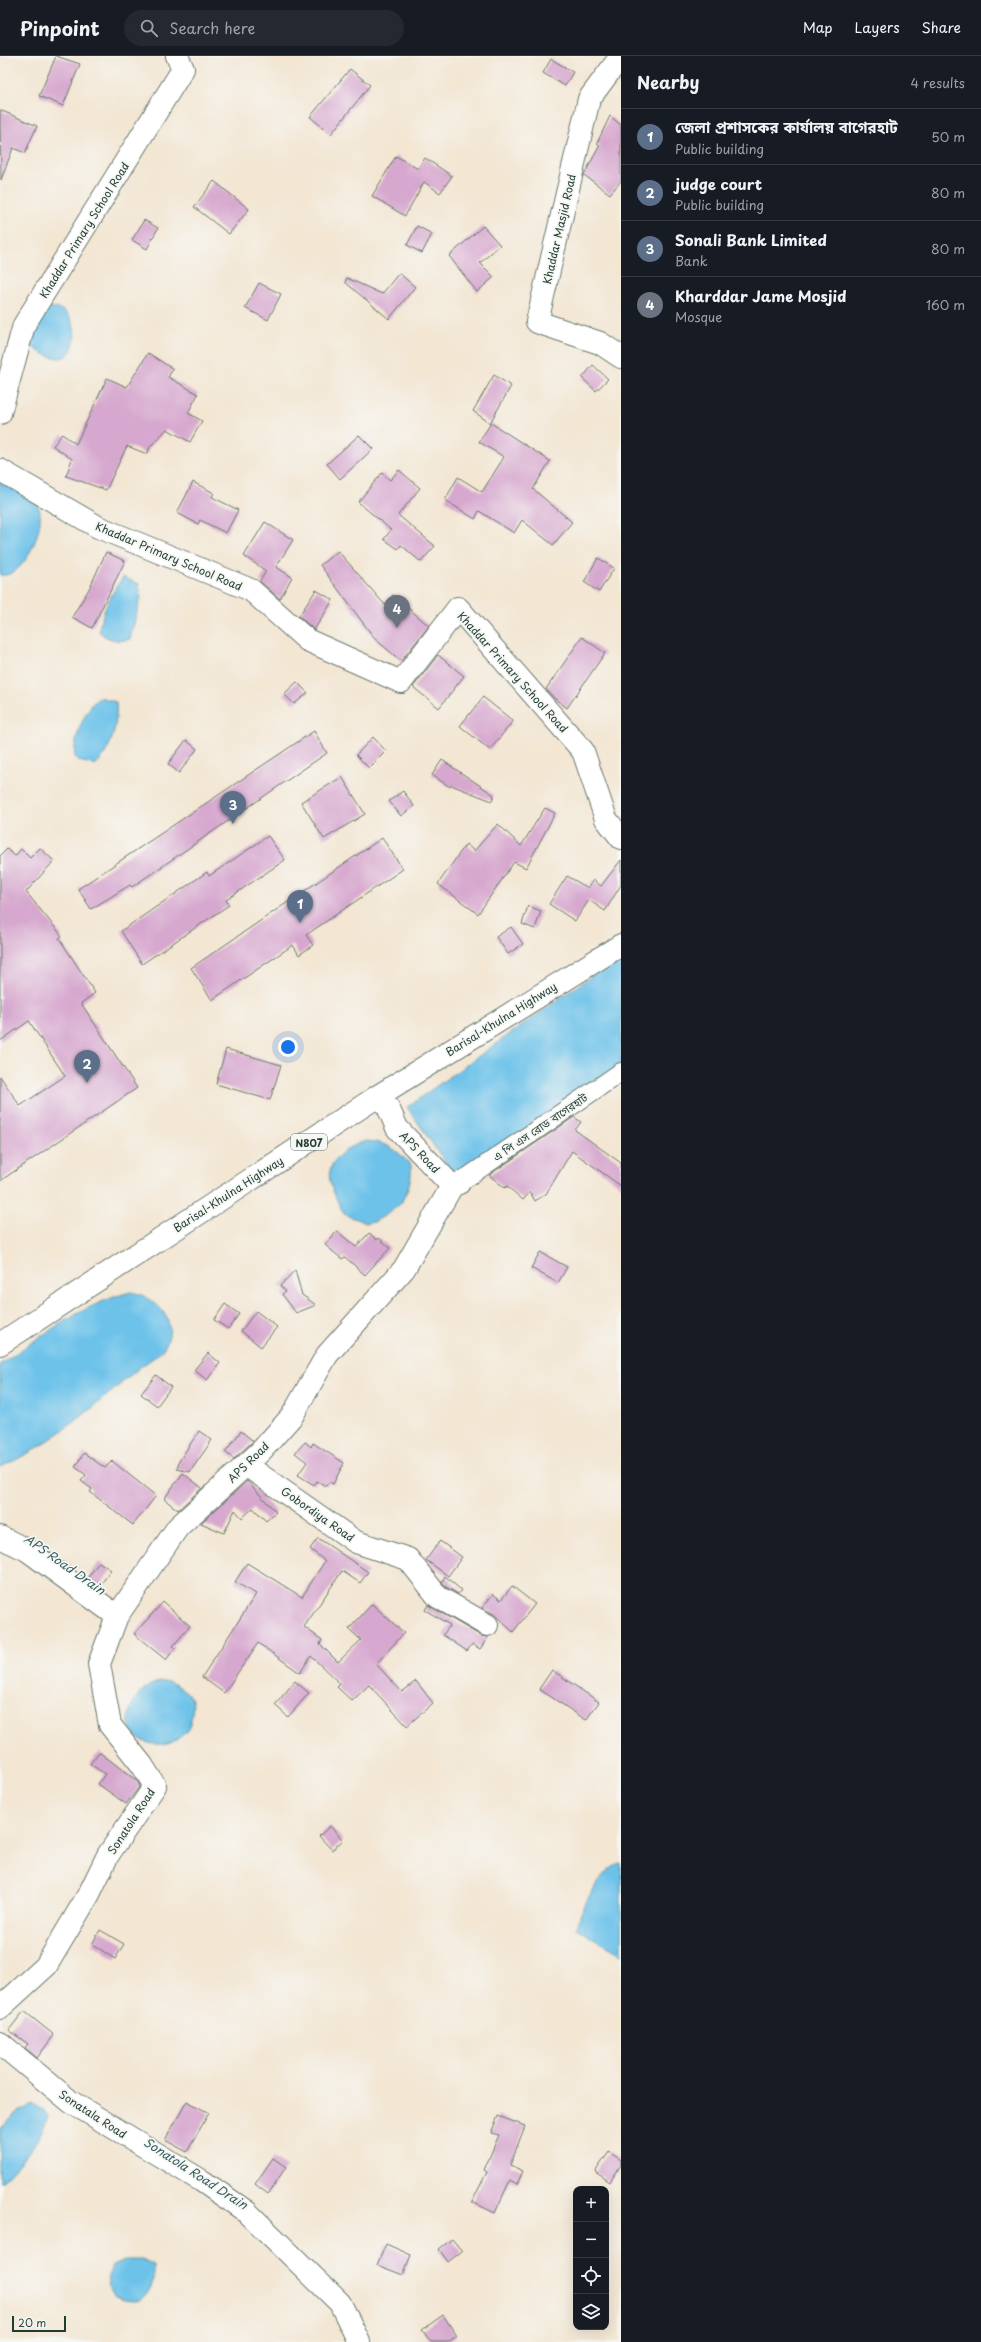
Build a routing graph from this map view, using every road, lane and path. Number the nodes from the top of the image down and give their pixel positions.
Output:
1 (177, 56) edge
2 (621, 56) edge
3 (621, 357) edge
4 (0, 413) edge
5 (0, 470) edge
6 (621, 838) edge
7 (621, 945) edge
8 (621, 1072) edge
9 (378, 1096) junction
10 (455, 1184) junction
11 (0, 1344) edge
12 (246, 1465) junction
13 (0, 1537) edge
14 (117, 1616) junction
15 (487, 1625) dead end
16 (0, 2008) edge
17 (0, 2043) edge
18 (359, 2342) edge

1 - 4 main road, Khaddar Primary School Road
2 - 3 main road, Khaddar Masjid Road
5 - 6 main road, Khaddar Primary School Road
7 - 9 main road, Barisal-Khulna Highway / N807
8 - 10 street, এ পি এস রোড বাগেরহাট
9 - 10 main road, APS Road
9 - 11 main road, Barisal-Khulna Highway / N807
10 - 12 main road, APS Road
12 - 14 main road, APS Road
12 - 15 main road, Gobordiya Road
13 - 14 main road
14 - 16 main road, Sonatola Road
17 - 18 main road, Sonatala Road

